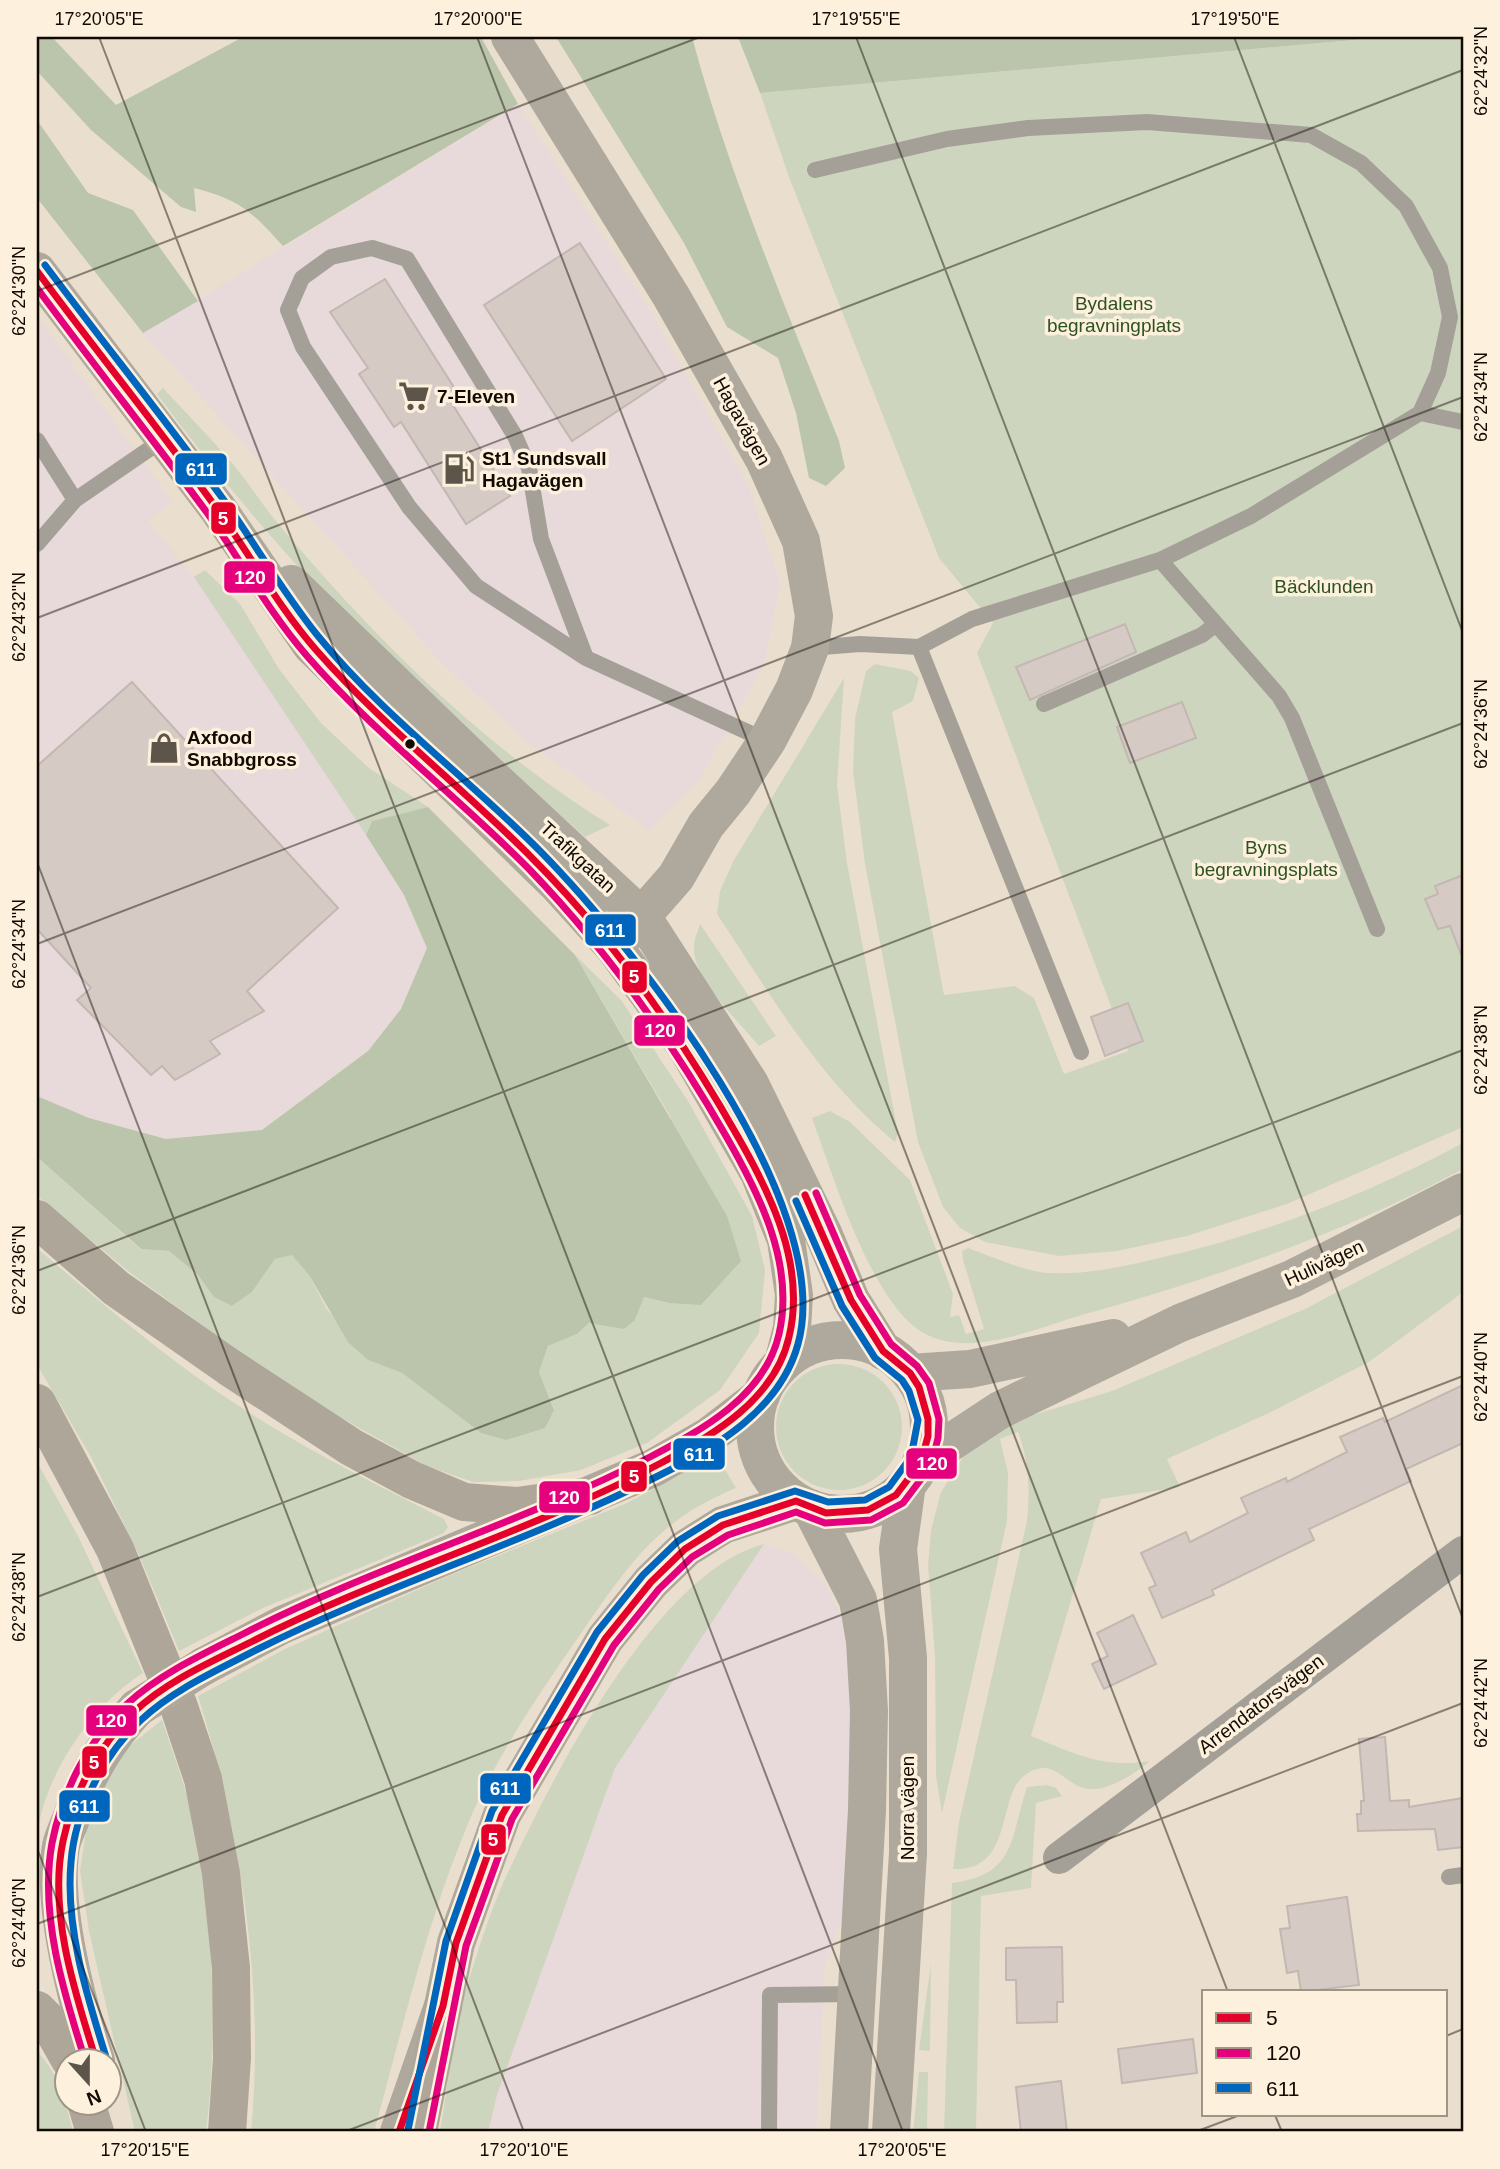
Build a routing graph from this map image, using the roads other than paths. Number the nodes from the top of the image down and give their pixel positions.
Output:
1 (510, 37) edge
2 (815, 170) dead end
3 (37, 271) edge
4 (1420, 413) junction
5 (1463, 422) edge
6 (37, 439) edge
7 (164, 439) junction
8 (75, 500) junction
9 (218, 509) junction
10 (37, 544) edge
11 (1160, 560) junction
12 (1216, 624) junction
13 (919, 647) junction
14 (810, 648) junction
15 (586, 658) junction
16 (1044, 704) dead end
17 (767, 741) junction
18 (631, 906) junction
19 (1377, 929) dead end
20 (602, 934) junction
21 (1081, 1052) dead end
22 (1463, 1192) edge
23 (37, 1219) edge
24 (1180, 1323) junction
25 (897, 1362) junction
26 (783, 1363) junction
27 (761, 1396) junction
28 (37, 1404) edge
29 (914, 1473) junction
30 (590, 1496) junction
31 (803, 1505) junction
32 (1463, 1552) edge
33 (1059, 1858) dead end
34 (858, 1994) junction
35 (443, 2006) junction
36 (37, 2010) edge
37 (62, 2046) edge
38 (91, 2046) edge
39 (227, 2132) edge
40 (399, 2132) edge
41 (418, 2132) edge
42 (769, 2132) edge
43 (849, 2132) edge
44 (891, 2132) edge

1 - 14 main road, Hagavägen
2 - 4 lane
3 - 7 main road, Trafikgatan
4 - 5 lane
4 - 11 lane
6 - 8 lane
7 - 8 lane
7 - 9 main road, Trafikgatan
8 - 10 lane
9 - 18 main road, Trafikgatan
9 - 20 main road, Trafikgatan
11 - 12 lane
11 - 13 lane
12 - 16 lane
12 - 19 lane
13 - 14 lane
13 - 21 lane
14 - 17 main road, Hagavägen
15 - 15 lane
15 - 17 lane
17 - 18 main road, Hagavägen
18 - 20 main road, Hagavägen
18 - 25 main road, Trafikgatan
20 - 26 main road, Trafikgatan
22 - 24 main road, Hulivägen
23 - 30 highway
24 - 25 main road, Hulivägen
24 - 29 main road, Hulivägen
25 - 26 main road
25 - 29 main road
26 - 27 main road
27 - 30 main road
27 - 31 main road
28 - 39 highway
29 - 31 main road
29 - 44 main road, Norra vägen
30 - 38 main road, bridge
31 - 34 main road, Norra vägen
31 - 35 main road
32 - 33 street, Arrendatorsvägen
34 - 42 lane
34 - 43 main road, Norra vägen
35 - 40 main road
35 - 41 highway
36 - 37 highway

